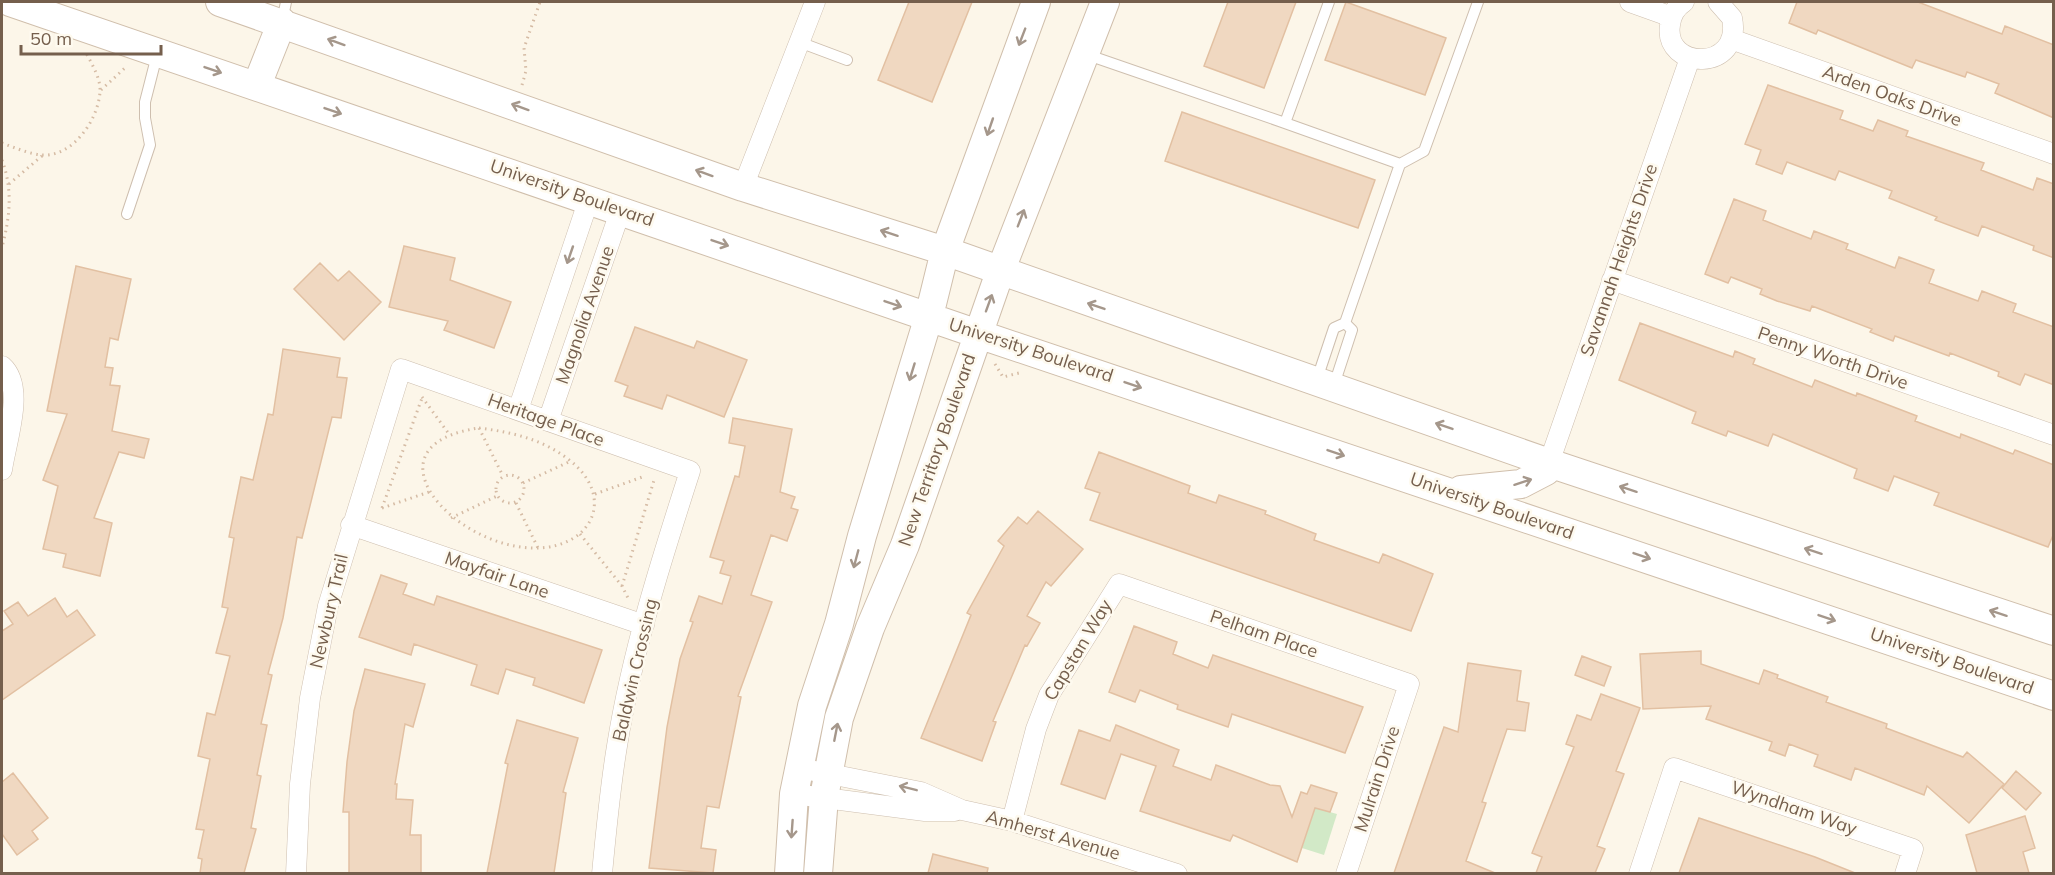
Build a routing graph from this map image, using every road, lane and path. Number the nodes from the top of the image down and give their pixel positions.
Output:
1 (10, 2) edge
2 (220, 2) edge
3 (540, 2) edge
4 (814, 2) edge
5 (1036, 2) edge
6 (1105, 2) edge
7 (1329, 2) edge
8 (1478, 2) edge
9 (1630, 2) edge
10 (1684, 2) edge
11 (1718, 2) edge
12 (287, 8) edge
13 (1672, 17) junction
14 (1731, 39) junction
15 (799, 42) junction
16 (158, 51) junction
17 (86, 53) dead end
18 (1085, 54) junction
19 (1690, 58) junction
20 (847, 60) dead end
21 (127, 66) dead end
22 (257, 84) junction
23 (522, 85) dead end
24 (101, 90) junction
25 (1285, 123) junction
26 (2, 143) edge
27 (2054, 154) edge
28 (43, 155) junction
29 (2, 160) edge
30 (1400, 164) junction
31 (9, 184) junction
32 (743, 187) junction
33 (589, 199) junction
34 (621, 209) junction
35 (127, 214) dead end
36 (2, 247) edge
37 (945, 251) junction
38 (1000, 272) junction
39 (1612, 280) junction
40 (929, 316) junction
41 (1345, 323) junction
42 (978, 334) junction
43 (2, 366) edge
44 (401, 369) junction
45 (1324, 385) junction
46 (422, 398) junction
47 (518, 410) junction
48 (548, 421) junction
49 (479, 428) junction
50 (5, 433) edge
51 (449, 434) junction
52 (2054, 435) edge
53 (571, 461) junction
54 (1549, 463) junction
55 (2, 470) edge
56 (690, 471) joint
57 (503, 476) junction
58 (523, 483) junction
59 (1447, 491) junction
60 (429, 492) junction
61 (595, 494) junction
62 (497, 496) junction
63 (516, 503) junction
64 (382, 508) junction
65 (451, 518) junction
66 (353, 526) junction
67 (580, 534) junction
68 (538, 548) junction
69 (1119, 584) joint
70 (622, 586) junction
71 (643, 624) junction
72 (2054, 631) edge
73 (1408, 684) joint
74 (2054, 696) edge
75 (797, 781) junction
76 (826, 784) junction
77 (1012, 821) junction
78 (299, 869) edge
79 (602, 873) edge
80 (789, 873) edge
81 (818, 873) edge
82 (1177, 873) edge
83 (1346, 873) edge
84 (1639, 873) edge
85 (1905, 873) edge

1 - 16 main road, University Boulevard
2 - 12 main road
3 - 23 path
4 - 15 street
5 -> 37 main road
6 - 18 main road, New Territory Boulevard
7 - 25 lane
8 - 30 lane
9 - 13 street
10 - 13 street
11 - 14 street
12 - 22 main road
32 -> 12 main road
13 - 19 street
14 - 19 street
14 - 27 street, Arden Oaks Drive
15 - 20 lane
15 - 32 street
16 -> 22 main road, University Boulevard
16 - 35 lane
17 - 24 path
18 - 25 lane
38 -> 18 main road, New Territory Boulevard
19 - 39 street, Savannah Heights Drive
21 - 24 path
22 -> 33 main road, University Boulevard
24 - 28 path
25 - 30 lane
26 - 28 path
28 - 31 path
29 - 31 path
30 - 41 lane
31 - 36 path
37 -> 32 main road
33 - 34 main road, University Boulevard
33 -> 47 street, Magnolia Avenue
34 -> 40 main road, University Boulevard
34 - 48 street, Magnolia Avenue
37 - 38 main road
37 - 40 main road
42 -> 38 main road, New Territory Boulevard
45 -> 38 main road
39 - 52 street, Penny Worth Drive
39 - 54 street, Savannah Heights Drive
40 - 42 main road, University Boulevard
40 -> 75 main road
41 - 45 lane
41 - 45 lane
42 -> 59 main road, University Boulevard
76 -> 42 main road, New Territory Boulevard
43 - 50 street
44 - 46 path
44 - 47 street, Heritage Place
44 - 66 street, Newbury Trail
54 -> 45 main road
46 - 51 path
46 - 64 path
47 - 48 street, Heritage Place
48 - 56 street, Heritage Place
49 - 51 path
49 - 53 path
49 - 57 path
50 - 55 street
51 - 60 path
53 - 58 path
53 - 61 path
59 -> 54 main road
72 -> 54 main road
56 - 71 street, Baldwin Crossing
57 - 58 path
57 - 62 path
58 - 63 path
59 -> 74 main road, University Boulevard
60 - 64 path
60 - 65 path
61 - 67 path
61 - 70 path
62 - 63 path
62 - 65 path
63 - 68 path
64 - 66 path
65 - 68 path
66 - 71 street, Mayfair Lane
66 - 78 street, Newbury Trail
67 - 68 path
67 - 70 path
69 - 73 street, Pelham Place
69 - 77 street, Capstan Way
70 - 71 path
71 - 79 street, Baldwin Crossing
73 - 83 street, Mulrain Drive
75 - 76 street, Amherst Avenue
75 -> 80 main road
76 - 77 street, Amherst Avenue
76 - 81 main road, New Territory Boulevard
77 - 82 street, Amherst Avenue
84 - 85 street, Wyndham Way

